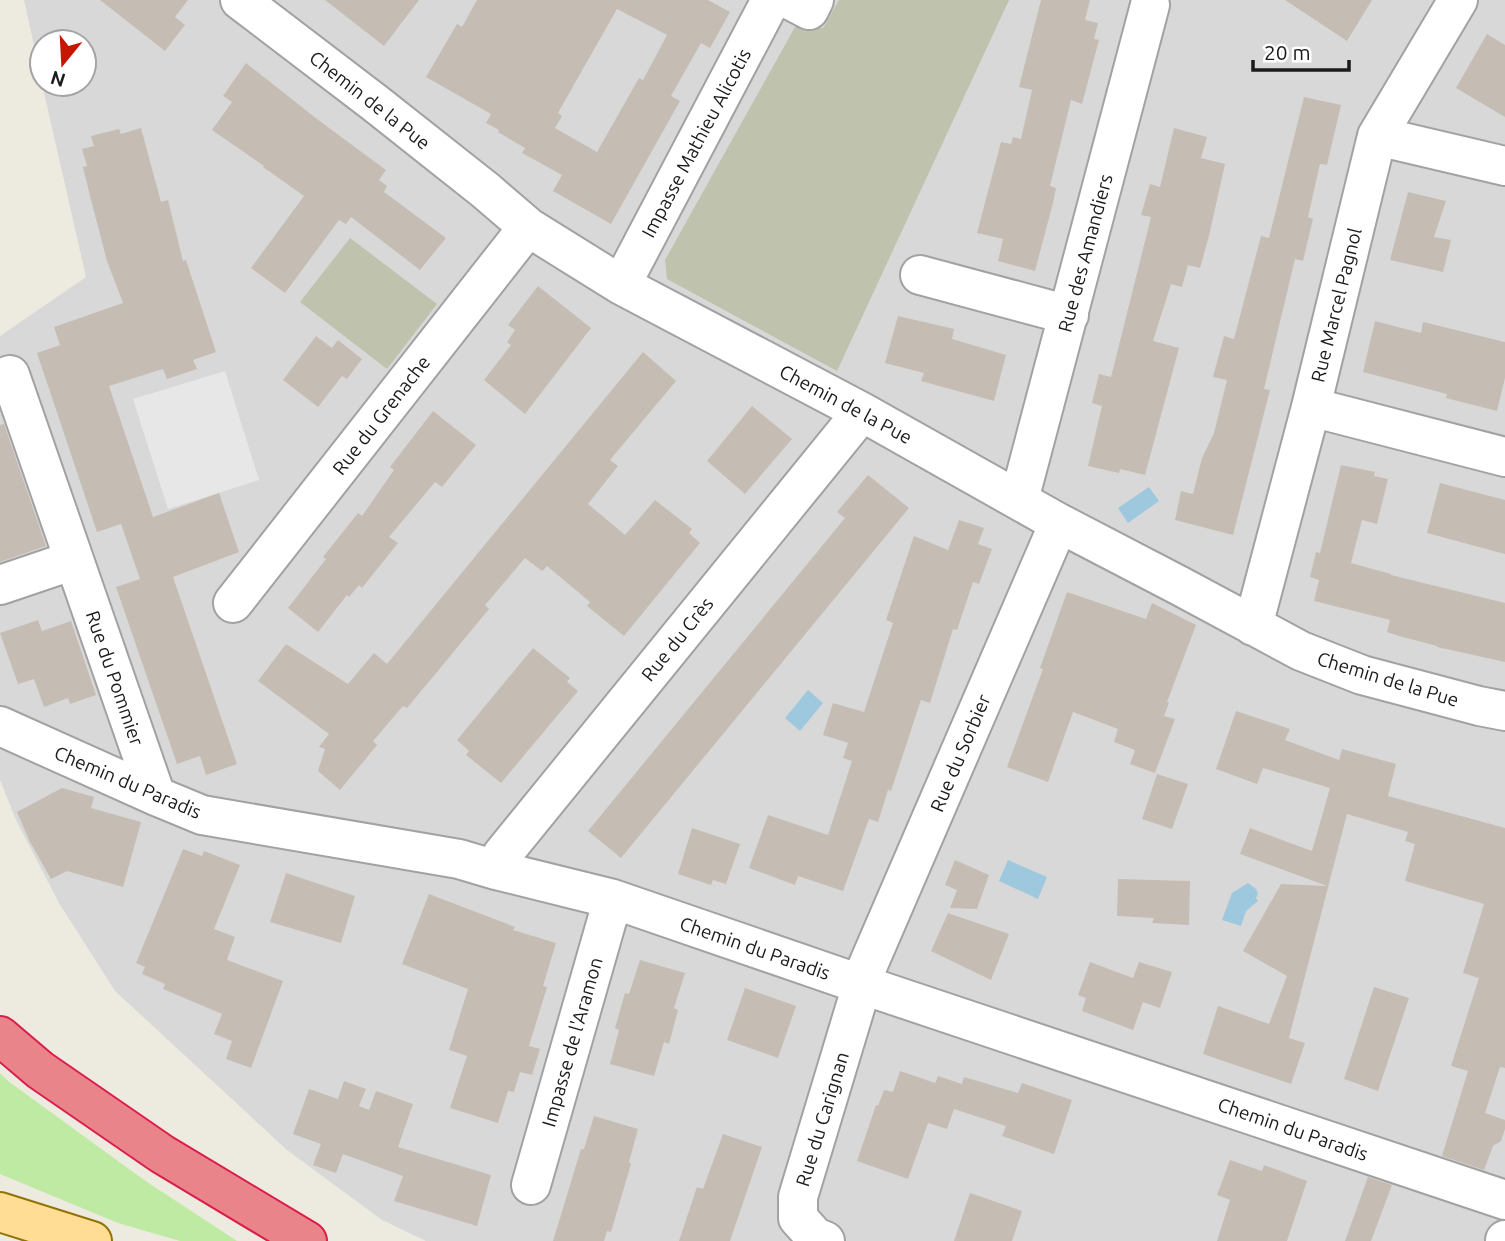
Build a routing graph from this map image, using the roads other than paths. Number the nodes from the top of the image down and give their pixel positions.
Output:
1 (240, 0) edge
2 (771, 0) edge
3 (790, 0) edge
4 (814, 0) edge
5 (1458, 0) edge
6 (1150, 5) dead end
7 (1377, 136) junction
8 (1505, 166) edge
9 (528, 227) junction
10 (920, 275) dead end
11 (621, 285) junction
12 (1069, 315) junction
13 (0, 379) edge
14 (1311, 407) junction
15 (862, 412) junction
16 (1505, 457) edge
17 (1019, 500) junction
18 (1059, 523) junction
19 (74, 560) junction
20 (0, 585) edge
21 (233, 603) dead end
22 (1253, 626) junction
23 (1505, 711) edge
24 (0, 726) edge
25 (156, 796) junction
26 (496, 870) junction
27 (612, 899) junction
28 (863, 985) junction
29 (0, 1036) edge
30 (531, 1185) dead end
31 (1505, 1200) edge
32 (0, 1212) edge
33 (92, 1241) edge
34 (307, 1241) edge
35 (825, 1241) edge

1 - 9 street, Chemin de la Pue
2 - 11 street, Impasse Mathieu Alicotis
3 - 4 street
5 - 7 street, Rue Marcel Pagnol
6 - 12 street, Rue des Amandiers
7 - 8 street
7 - 14 street, Rue Marcel Pagnol
9 - 11 street, Chemin de la Pue
9 - 21 street, Rue du Grenache
10 - 12 street
11 - 15 street, Chemin de la Pue
12 - 17 street, Rue des Amandiers
13 - 19 street, Rue du Pommier
14 - 16 street
14 - 22 street, Rue Marcel Pagnol
15 - 17 street, Chemin de la Pue
15 - 26 street, Rue du Crès
17 - 18 street, Chemin de la Pue
18 - 22 street, Chemin de la Pue
18 - 28 street, Rue du Sorbier
19 - 20 street
19 - 25 street, Rue du Pommier
22 - 23 street, Chemin de la Pue
24 - 25 street, Chemin du Paradis
25 - 26 street, Chemin du Paradis
26 - 27 street, Chemin du Paradis
27 - 28 street, Chemin du Paradis
27 - 30 street, Impasse de l'Aramon
28 - 31 street, Chemin du Paradis
28 - 35 street, Rue du Carignan
29 - 34 highway
32 - 33 main road

